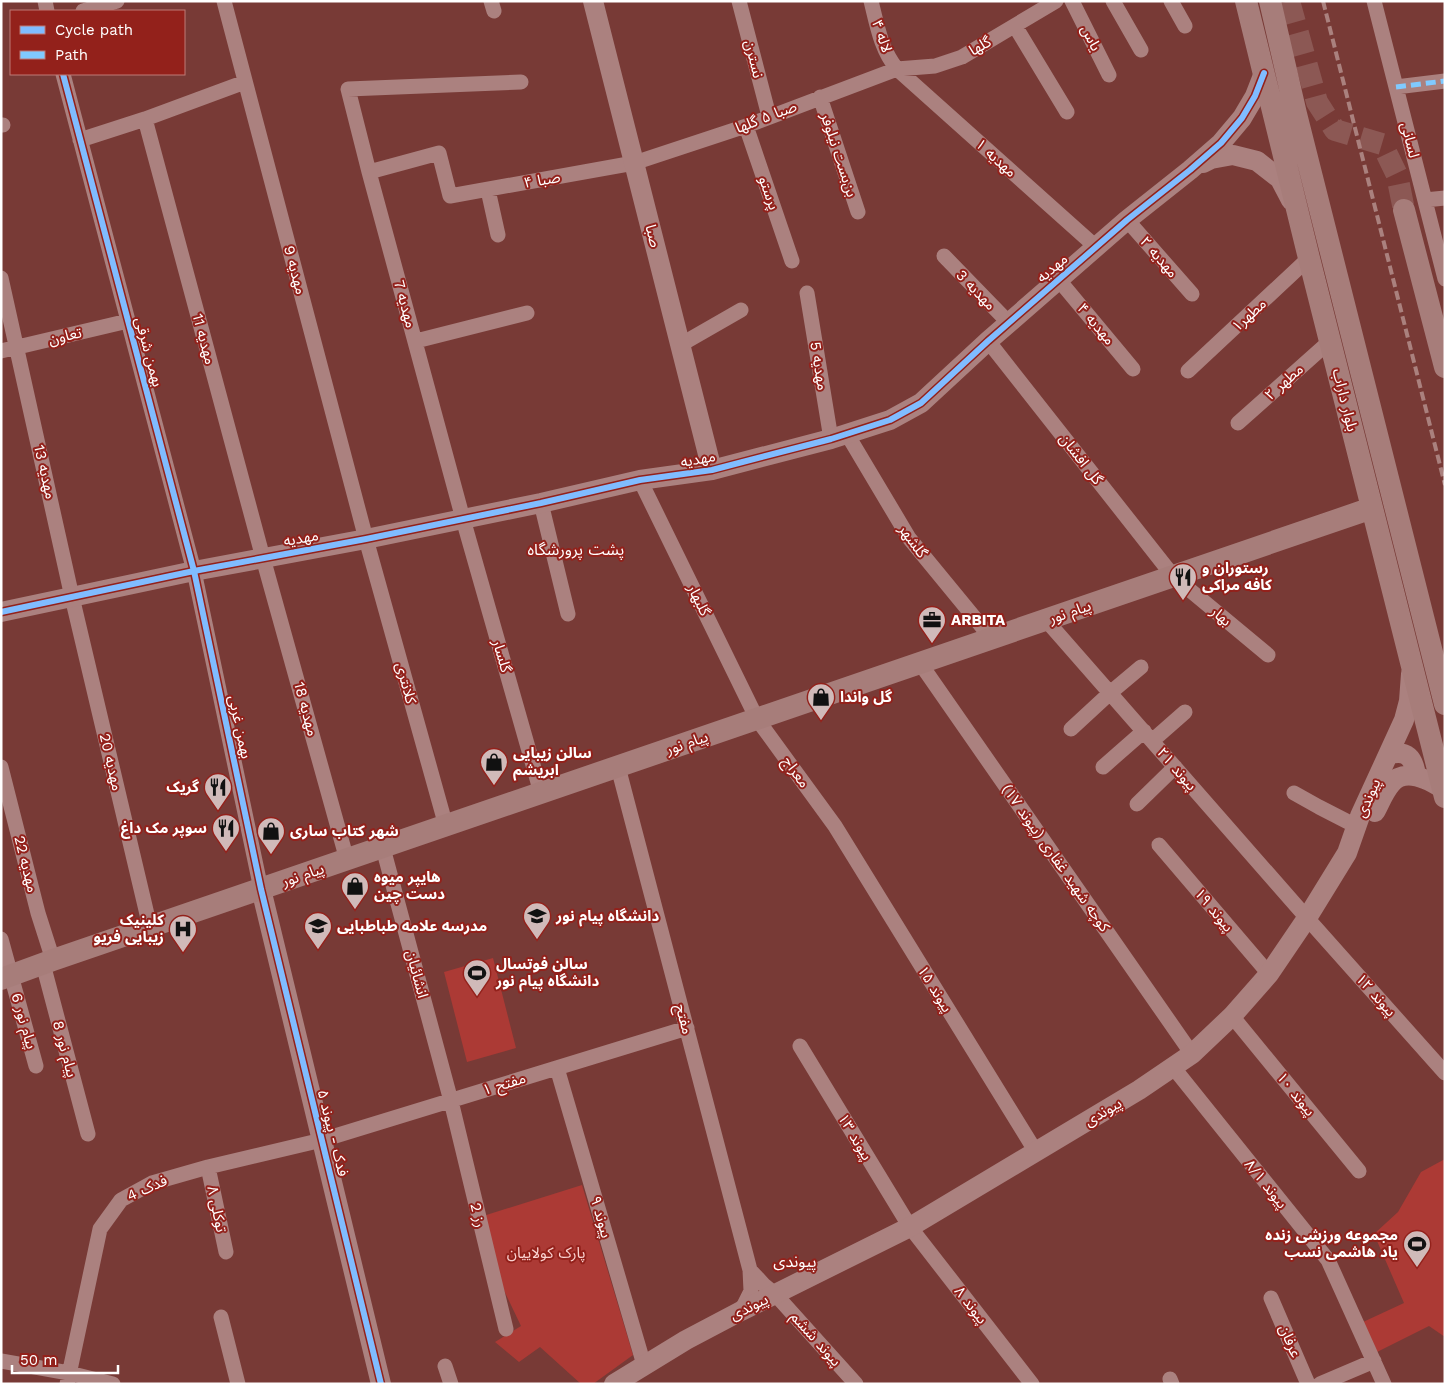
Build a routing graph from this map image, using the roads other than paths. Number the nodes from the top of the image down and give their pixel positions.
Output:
1 (117, 1) edge
2 (224, 1) edge
3 (593, 1) edge
4 (739, 1) edge
5 (871, 1) edge
6 (1056, 1) edge
7 (1072, 1) edge
8 (1113, 1) edge
9 (1171, 1) edge
10 (1246, 1) edge
11 (1270, 1) edge
12 (1374, 1) edge
13 (86, 10) edge
14 (1015, 26) junction
15 (1185, 26) dead end
16 (1141, 50) dead end
17 (897, 69) junction
18 (1264, 73) junction
19 (63, 75) edge
20 (1110, 75) dead end
21 (1445, 81) edge
22 (245, 82) junction
23 (521, 82) dead end
24 (1396, 87) junction
25 (820, 97) junction
26 (1066, 112) dead end
27 (769, 116) junction
28 (146, 119) junction
29 (746, 126) junction
30 (80, 140) junction
31 (634, 163) junction
32 (1190, 170) junction
33 (369, 172) junction
34 (488, 190) junction
35 (1445, 198) edge
36 (1425, 200) junction
37 (1404, 210) tunnel mouth
38 (858, 212) dead end
39 (1299, 218) junction
40 (1127, 220) junction
41 (498, 235) dead end
42 (1096, 247) junction
43 (944, 256) dead end
44 (1309, 258) junction
45 (792, 261) dead end
46 (1, 278) edge
47 (1058, 279) junction
48 (1445, 279) edge
49 (806, 293) dead end
50 (1192, 294) dead end
51 (741, 310) dead end
52 (527, 313) dead end
53 (128, 321) junction
54 (1009, 323) junction
55 (416, 341) junction
56 (988, 341) junction
57 (1330, 341) junction
58 (680, 345) junction
59 (17, 348) junction
60 (1, 351) edge
61 (1445, 367) edge
62 (1134, 369) dead end
63 (1188, 371) dead end
64 (1238, 423) dead end
65 (839, 437) junction
66 (712, 470) junction
67 (640, 480) junction
68 (541, 503) junction
69 (1372, 508) junction
70 (463, 519) junction
71 (366, 539) junction
72 (264, 558) junction
73 (194, 570) junction
74 (1173, 576) junction
75 (72, 597) junction
76 (1, 612) edge
77 (568, 614) dead end
78 (1046, 620) junction
79 (992, 639) junction
80 (1268, 655) dead end
81 (920, 663) junction
82 (1411, 666) junction
83 (1141, 667) dead end
84 (1110, 693) junction
85 (1445, 704) edge
86 (1185, 712) dead end
87 (757, 719) junction
88 (1071, 729) dead end
89 (1148, 736) junction
90 (1388, 755) junction
91 (1, 767) edge
92 (618, 767) junction
93 (1104, 767) dead end
94 (1175, 767) junction
95 (1416, 776) junction
96 (541, 793) junction
97 (1294, 793) dead end
98 (1444, 793) edge
99 (1137, 804) dead end
100 (446, 826) junction
101 (835, 826) joint
102 (1356, 826) junction
103 (1159, 845) dead end
104 (383, 848) junction
105 (1347, 853) junction
106 (347, 860) junction
107 (261, 889) junction
108 (1307, 918) junction
109 (150, 927) junction
110 (1, 939) edge
111 (48, 962) junction
112 (1269, 974) junction
113 (6, 978) edge
114 (1232, 1016) junction
115 (687, 1028) junction
116 (800, 1046) dead end
117 (1192, 1054) junction
118 (36, 1066) dead end
119 (1173, 1067) junction
120 (557, 1068) junction
121 (1445, 1072) edge
122 (451, 1101) junction
123 (88, 1134) dead end
124 (322, 1140) junction
125 (1036, 1152) junction
126 (208, 1167) junction
127 (1359, 1171) dead end
128 (910, 1227) junction
129 (226, 1252) dead end
130 (750, 1270) junction
131 (775, 1294) junction
132 (1271, 1298) dead end
133 (741, 1311) junction
134 (221, 1317) dead end
135 (506, 1329) dead end
136 (1374, 1361) junction
137 (1, 1362) edge
138 (644, 1365) junction
139 (446, 1366) dead end
140 (68, 1379) edge
141 (113, 1384) edge
142 (238, 1384) edge
143 (381, 1384) edge
144 (452, 1384) edge
145 (614, 1384) edge
146 (856, 1384) edge
147 (1032, 1384) edge
148 (1308, 1384) edge
149 (1320, 1384) edge
150 (1384, 1384) edge

1 - 13 street
2 - 22 street, مهدیه 9
3 - 31 street, صبا
4 - 27 street, نسترن
5 - 17 street, لاله ۴
6 - 14 street, گلها
7 - 20 street, یاس
8 - 16 street
9 - 15 street
10 - 18 main road, بلوار داراب
11 - 85 main road, بلوار داراب
12 - 24 street, لسانی
14 - 17 street, گلها
14 - 26 street
17 - 25 street, صبا ۵ گلها
17 - 42 street, مهدیه ۱
18 - 32 street, مهدیه
18 - 39 main road, بلوار داراب
19 - 30 street, بهمن شرقی
21 - 24 street
22 - 28 street
22 - 71 street, مهدیه 9
23 - 33 street, مهدیه 7
24 - 36 street, لسانی
25 - 27 street, صبا ۵ گلها
25 - 38 street, بن‌بست نیلوفر
27 - 29 street, صبا ۵ گلها
28 - 30 street
28 - 72 street, مهدیه 11
29 - 31 street, صبا ۵ گلها
29 - 45 street, پرستو
30 - 53 street, بهمن شرقی
31 - 34 street, صبا ۴
31 - 58 street, صبا
32 - 39 street
32 - 40 street, مهدیه
33 - 34 street, صبا ۴
33 - 55 street, مهدیه 7
34 - 41 street
35 - 36 street
36 - 48 street, لسانی
37 - 61 main road
39 - 44 main road, بلوار داراب
40 - 42 street, مهدیه
40 - 50 street, مهدیه ۲
42 - 47 street, مهدیه
43 - 54 street, مهدیه 3
44 - 57 main road, بلوار داراب
44 - 63 street, مطهر۱
46 - 59 street, مهدیه 13
47 - 54 street, مهدیه
47 - 62 street, مهدیه ۴
49 - 65 street, مهدیه 5
51 - 58 street
52 - 55 street
53 - 59 street, تعاون
53 - 73 street, بهمن شرقی
54 - 56 street, مهدیه
55 - 70 street, مهدیه 7
56 - 65 street, مهدیه
56 - 74 street, گل افشان
57 - 64 street, مطهر ۲
57 - 69 main road, بلوار داراب
58 - 66 street, صبا
59 - 60 street, تعاون
59 - 75 street, مهدیه 13
65 - 66 street, مهدیه
65 - 79 street, گلشهر
66 - 67 street, مهدیه
67 - 68 street, مهدیه
67 - 87 street, گلبهار
68 - 70 street, مهدیه
68 - 77 street
69 - 74 main road, پیام نور
69 - 82 main road, بلوار داراب
70 - 71 street, مهدیه
70 - 96 street, گلسار
71 - 72 street, مهدیه
71 - 100 street, کلانتری
72 - 73 street, مهدیه
72 - 106 street, مهدیه 18
73 - 75 street, مهدیه
73 - 107 street, بهمن غربی
74 - 78 main road, پیام نور
74 - 80 street, بهار
75 - 76 street, مهدیه
75 - 109 street, مهدیه 20
78 - 79 main road, پیام نور
78 - 84 street, پیوند ۲۱
79 - 81 main road, پیام نور
81 - 87 main road, پیام نور
81 - 117 street, کوچه شهید غفاری (پیوند ۱۷)
82 - 90 street, پیوندی
82 - 98 main road, بلوار داراب
83 - 84 street
84 - 88 street
84 - 89 street, پیوند ۲۱
86 - 89 street
87 - 92 main road, پیام نور
87 - 101 street, معراج
89 - 93 street
89 - 94 street, پیوند ۲۱
90 - 95 street
90 - 102 street, پیوندی
91 - 111 street, مهدیه 22
92 - 96 main road, پیام نور
92 - 115 street, مفتح
94 - 99 street
94 - 108 street, پیوند ۲۱
95 - 98 street
95 - 105 street
96 - 100 main road, پیام نور
97 - 102 street
100 - 104 main road, پیام نور
101 - 125 street, پیوند ۱۵
102 - 105 street, پیوندی
103 - 112 street, پیوند ۱۹
104 - 106 main road, پیام نور
104 - 122 street, انشائیان
105 - 108 street, پیوندی
106 - 107 main road, پیام نور
107 - 109 main road, پیام نور
107 - 124 street, فدک - پیوند ۵
108 - 112 street, پیوندی
108 - 121 street, پیوند ۱۲
109 - 111 main road, پیام نور
110 - 113 street, پیام نور 6
111 - 113 main road, پیام نور
111 - 123 street, پیام نور 8
112 - 114 street, پیوندی
113 - 118 street, پیام نور 6
114 - 117 street, پیوندی
114 - 127 street, پیوند ۱۰
115 - 120 street, مفتح ۱
115 - 130 street, مفتح
116 - 128 street, پیوند ۱۳
117 - 119 street, پیوندی
119 - 125 street, پیوندی
119 - 136 street, پیوند ۸/۱
120 - 122 street, مفتح ۱
120 - 138 street, پیوند ۹
122 - 124 street, مفتح ۱
122 - 135 street, رز 2
124 - 126 street, فدک 4
124 - 143 street, فدک - پیوند ۵
125 - 128 street, پیوندی
126 - 129 street, توکلی ۸
126 - 140 street, فدک 4
128 - 131 street, پیوندی
128 - 147 street, پیوند ۸
130 - 131 street, پیوند ششم
130 - 133 street
131 - 133 street, پیوندی
131 - 146 street, پیوند ششم
132 - 148 street, عرفان
133 - 138 street, پیوندی
134 - 142 street
136 - 149 street
136 - 150 street, پیوند ۸/۱
137 - 140 street
138 - 145 street, پیوندی
139 - 144 street
140 - 141 street

